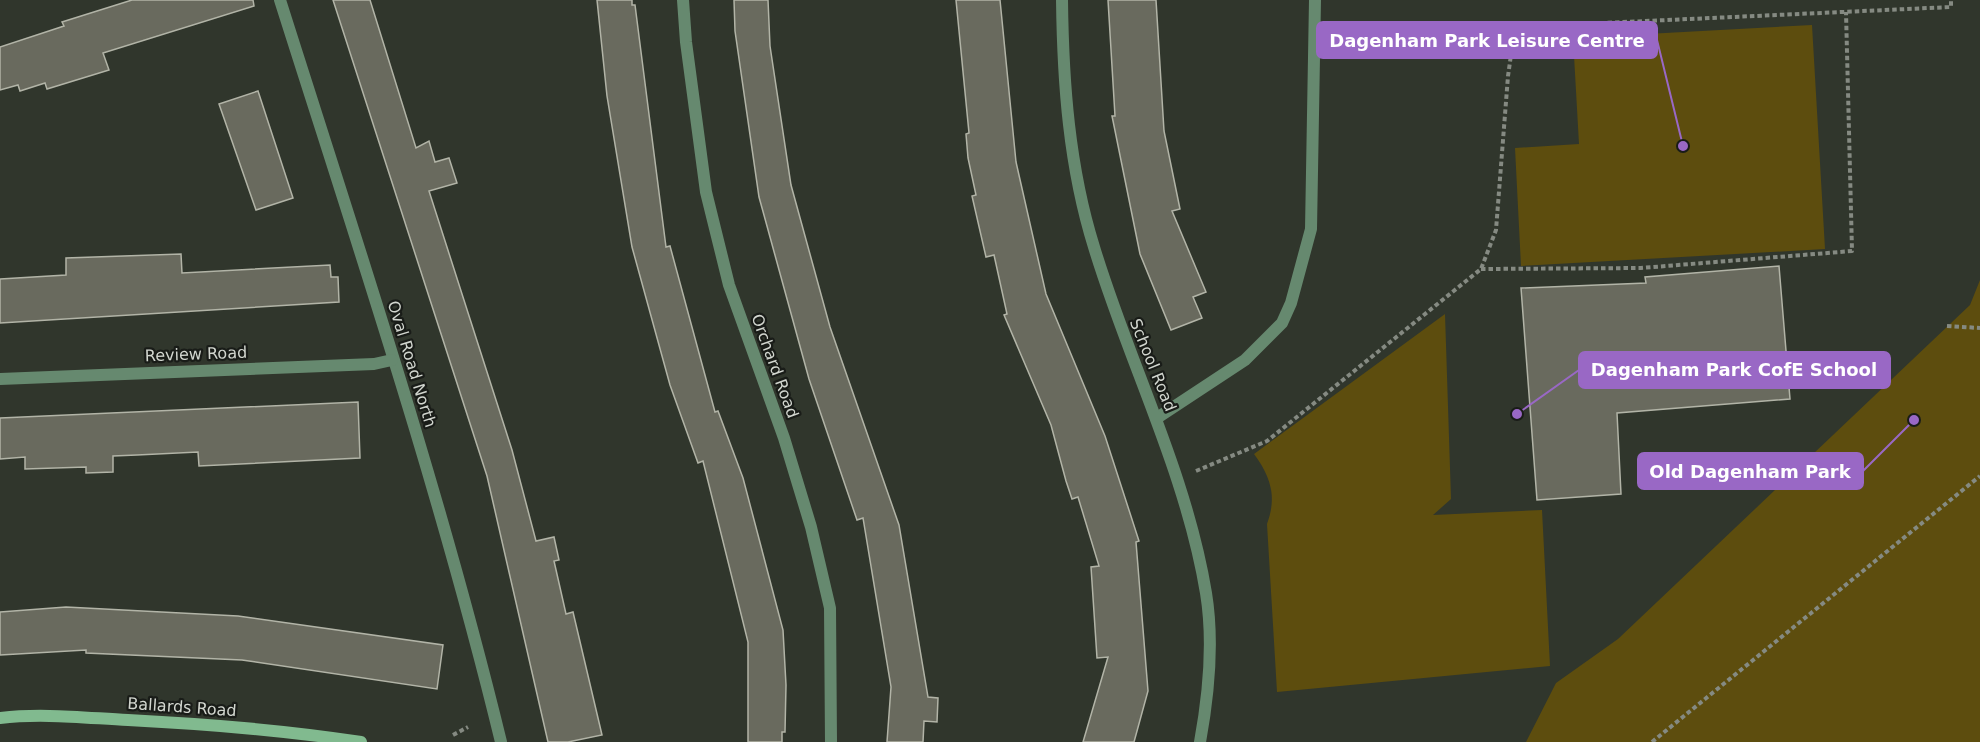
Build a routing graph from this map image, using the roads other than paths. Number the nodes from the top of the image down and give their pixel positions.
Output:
1 (280, 0) edge
2 (683, 0) edge
3 (1062, 0) edge
4 (1315, 0) edge
5 (392, 360) junction
6 (0, 378) edge
7 (1157, 418) junction
8 (0, 718) edge
9 (361, 742) edge
10 (501, 742) edge
11 (831, 742) edge
12 (1200, 742) edge

1 - 5 street, Oval Road North
2 - 11 street, Orchard Road
3 - 7 street, School Road
4 - 7 street
5 - 6 street, Review Road
5 - 10 street, Oval Road North
7 - 12 street, School Road
8 - 9 main road, Ballards Road

